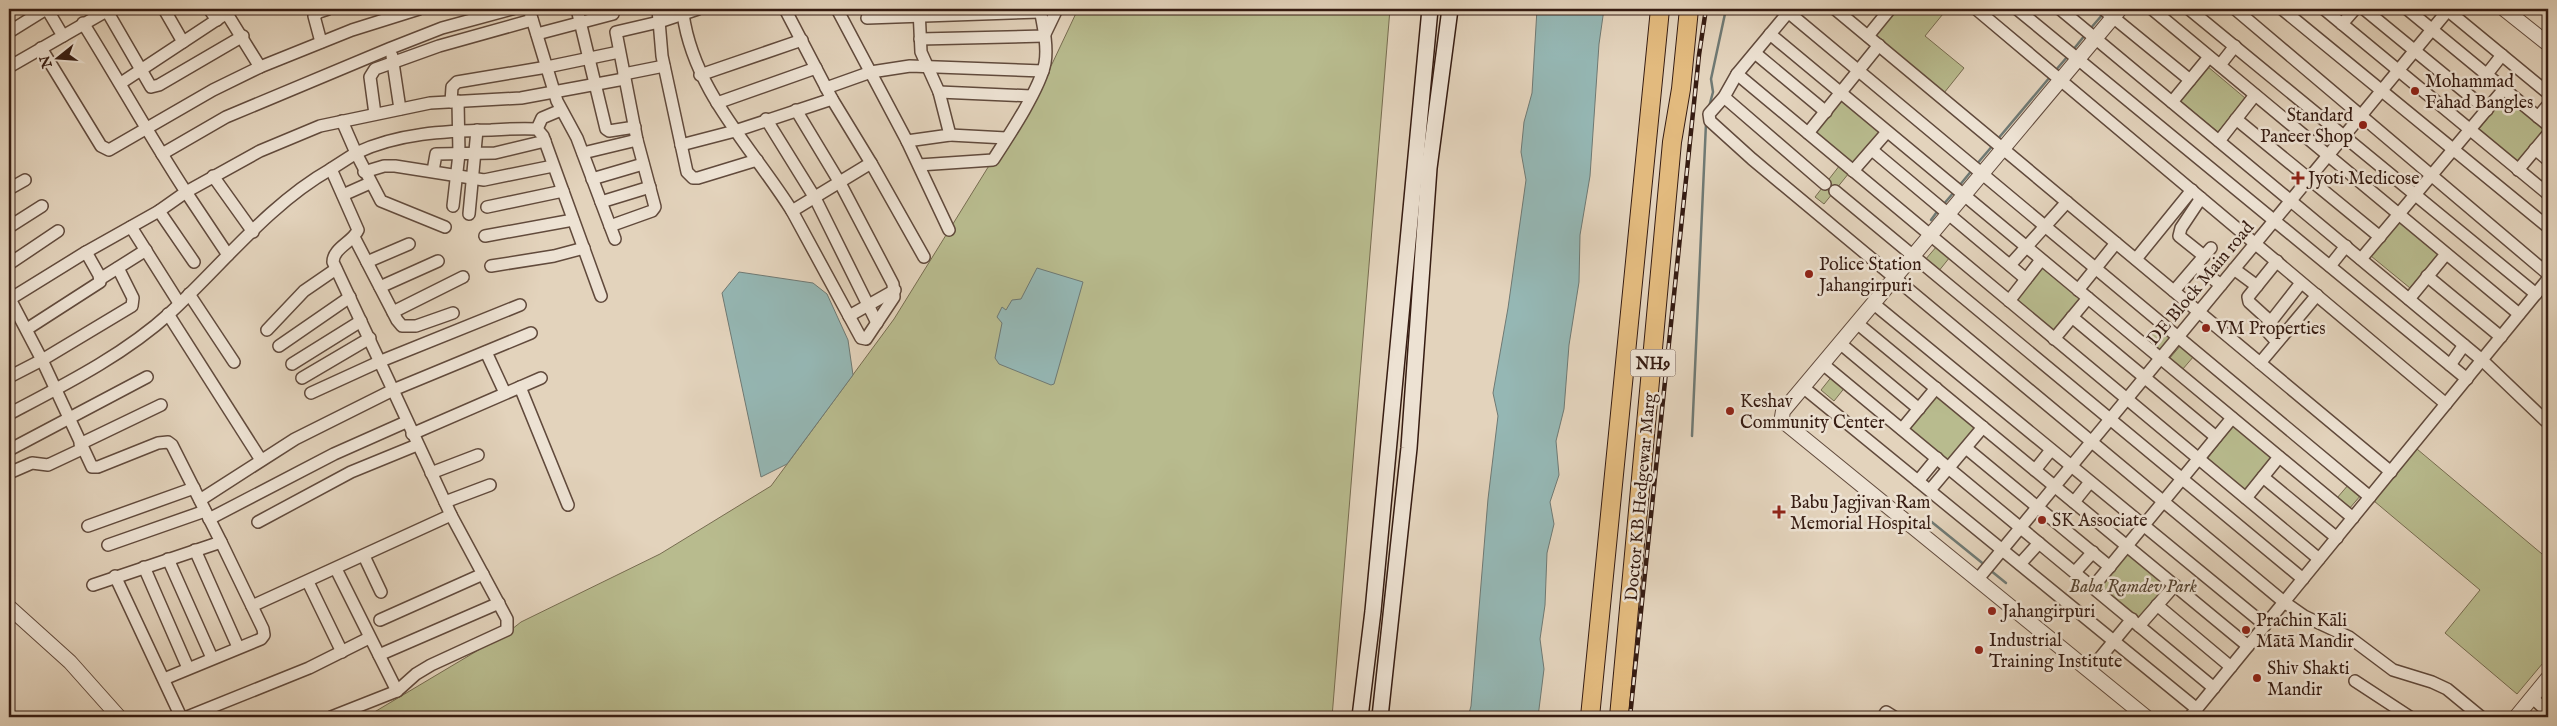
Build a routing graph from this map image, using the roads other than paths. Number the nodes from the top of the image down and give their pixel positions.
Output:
1 (47, 9) edge
2 (164, 9) edge
3 (209, 9) edge
4 (328, 9) edge
5 (419, 9) edge
6 (512, 9) edge
7 (529, 9) edge
8 (577, 9) edge
9 (658, 9) edge
10 (698, 9) edge
11 (785, 9) edge
12 (837, 9) edge
13 (1056, 9) edge
14 (1430, 9) edge
15 (1450, 9) edge
16 (1660, 9) edge
17 (1689, 9) edge
18 (1836, 9) edge
19 (1976, 9) edge
20 (2017, 9) edge
21 (2060, 9) edge
22 (2152, 9) edge
23 (2189, 9) edge
24 (2235, 9) edge
25 (2282, 9) edge
26 (2325, 9) edge
27 (2355, 9) edge
28 (2364, 9) edge
29 (2447, 9) edge
30 (2504, 9) edge
31 (2520, 9) edge
32 (108, 10) edge
33 (1040, 10) edge
34 (1790, 10) edge
35 (2412, 10) edge
36 (612, 11) edge
37 (1883, 11) edge
38 (919, 12) edge
39 (2112, 12) edge
40 (222, 14) edge
41 (672, 18) junction
42 (867, 18) dead end
43 (532, 20) junction
44 (83, 23) junction
45 (580, 23) junction
46 (2342, 24) junction
47 (2432, 29) junction
48 (9, 32) edge
49 (616, 32) junction
50 (537, 34) junction
51 (1770, 34) junction
52 (63, 36) junction
53 (243, 36) junction
54 (1044, 36) junction
55 (1868, 36) junction
56 (2546, 37) edge
57 (2096, 38) junction
58 (920, 39) junction
59 (802, 40) junction
60 (183, 42) junction
61 (321, 42) junction
62 (1879, 45) junction
63 (2235, 46) junction
64 (41, 48) junction
65 (391, 48) junction
66 (2415, 50) junction
67 (619, 52) junction
68 (1755, 53) junction
69 (2502, 55) junction
70 (2209, 57) junction
71 (588, 59) junction
72 (2078, 59) junction
73 (393, 62) junction
74 (926, 65) junction
75 (664, 66) junction
76 (2220, 66) junction
77 (9, 67) edge
78 (260, 67) junction
79 (547, 67) junction
80 (816, 68) junction
81 (141, 70) junction
82 (1858, 70) junction
83 (2398, 70) junction
84 (1043, 71) junction
85 (871, 72) junction
86 (1737, 74) junction
87 (2486, 74) junction
88 (700, 75) junction
89 (624, 76) junction
90 (2061, 80) junction
91 (2190, 80) junction
92 (120, 83) junction
93 (594, 84) junction
94 (826, 88) junction
95 (2504, 89) junction
96 (2382, 90) junction
97 (554, 92) junction
98 (939, 92) junction
99 (2548, 93) edge
100 (1841, 94) junction
101 (2255, 95) junction
102 (1031, 96) junction
103 (1724, 96) junction
104 (832, 99) junction
105 (455, 102) junction
106 (2172, 102) junction
107 (717, 103) junction
108 (2548, 105) edge
109 (400, 109) junction
110 (561, 110) junction
111 (796, 110) junction
112 (2487, 110) junction
113 (1826, 112) junction
114 (375, 114) junction
115 (2361, 116) junction
116 (2538, 117) junction
117 (2236, 118) junction
118 (766, 119) junction
119 (342, 121) junction
120 (2548, 125) edge
121 (634, 127) junction
122 (537, 129) junction
123 (145, 130) junction
124 (477, 130) junction
125 (2469, 130) junction
126 (460, 131) junction
127 (735, 131) junction
128 (1887, 132) junction
129 (1808, 133) junction
130 (2548, 134) edge
131 (950, 135) junction
132 (2344, 136) junction
133 (1006, 138) junction
134 (637, 140) junction
135 (545, 141) junction
136 (907, 141) junction
137 (2219, 141) junction
138 (681, 145) junction
139 (2003, 149) junction
140 (2453, 149) junction
141 (2535, 149) junction
142 (1872, 150) junction
143 (356, 153) junction
144 (583, 153) junction
145 (162, 154) junction
146 (459, 154) junction
147 (474, 155) junction
148 (2328, 155) junction
149 (757, 160) junction
150 (2548, 160) edge
151 (872, 163) junction
152 (643, 164) junction
153 (919, 165) junction
154 (553, 166) junction
155 (331, 168) junction
156 (2518, 170) junction
157 (433, 171) junction
158 (1853, 171) junction
159 (364, 172) junction
160 (1982, 174) junction
161 (2430, 175) junction
162 (213, 176) junction
163 (457, 176) junction
164 (2309, 178) junction
165 (471, 179) junction
166 (592, 179) junction
167 (25, 180) dead end
168 (370, 183) junction
169 (840, 183) junction
170 (650, 187) junction
171 (9, 189) edge
172 (2192, 190) junction
173 (563, 191) junction
174 (186, 192) junction
175 (2414, 194) junction
176 (2548, 194) edge
177 (343, 195) junction
178 (1964, 196) junction
179 (815, 198) junction
180 (2201, 198) junction
181 (2291, 200) junction
182 (601, 202) junction
183 (2067, 202) junction
184 (42, 206) dead end
185 (453, 206) dead end
186 (487, 207) dead end
187 (159, 211) junction
188 (792, 211) junction
189 (468, 214) dead end
190 (1949, 214) junction
191 (2398, 214) junction
192 (573, 220) junction
193 (2274, 220) junction
194 (610, 226) junction
195 (2045, 226) junction
196 (9, 227) edge
197 (131, 227) junction
198 (445, 227) dead end
199 (2548, 227) edge
200 (58, 230) dead end
201 (949, 230) dead end
202 (253, 232) junction
203 (485, 236) dead end
204 (1931, 236) junction
205 (354, 237) junction
206 (2380, 237) junction
207 (614, 239) dead end
208 (2116, 243) junction
209 (2255, 243) junction
210 (409, 244) dead end
211 (2346, 246) junction
212 (2026, 247) junction
213 (584, 248) junction
214 (146, 250) junction
215 (86, 252) junction
216 (228, 254) junction
217 (2446, 254) junction
218 (1914, 256) junction
219 (924, 257) dead end
220 (2136, 259) junction
221 (2361, 259) junction
222 (2041, 260) junction
223 (438, 261) dead end
224 (2277, 261) junction
225 (194, 262) dead end
226 (368, 262) junction
227 (9, 264) edge
228 (2010, 265) junction
229 (491, 266) dead end
230 (2196, 266) junction
231 (2330, 266) junction
232 (118, 268) junction
233 (2096, 268) junction
234 (2234, 268) junction
235 (336, 269) junction
236 (2548, 274) edge
237 (2428, 276) junction
238 (463, 277) dead end
239 (100, 279) junction
240 (1895, 279) junction
241 (2026, 279) junction
242 (2548, 279) edge
243 (2301, 283) junction
244 (2221, 285) junction
245 (2257, 286) junction
246 (380, 287) junction
247 (895, 290) junction
248 (2078, 290) junction
249 (2174, 291) junction
250 (189, 294) junction
251 (2536, 294) junction
252 (2317, 295) junction
253 (601, 296) dead end
254 (350, 297) junction
255 (9, 298) edge
256 (2088, 298) junction
257 (2409, 299) junction
258 (2009, 300) junction
259 (179, 303) junction
260 (1874, 304) junction
261 (520, 305) dead end
262 (868, 306) junction
263 (393, 312) junction
264 (2198, 312) junction
265 (453, 313) dead end
266 (168, 314) junction
267 (2520, 314) junction
268 (849, 316) junction
269 (2072, 317) junction
270 (361, 321) junction
271 (2271, 322) junction
272 (877, 323) junction
273 (1858, 324) junction
274 (27, 329) junction
275 (267, 330) dead end
276 (531, 333) dead end
277 (2178, 337) junction
278 (2501, 337) junction
279 (370, 338) junction
280 (2054, 339) junction
281 (2277, 342) junction
282 (1841, 344) junction
283 (2464, 345) junction
284 (279, 346) dead end
285 (486, 352) junction
286 (2160, 358) junction
287 (42, 360) junction
288 (2482, 360) junction
289 (381, 361) junction
290 (234, 362) dead end
291 (2260, 363) junction
292 (292, 364) dead end
293 (1824, 364) junction
294 (2450, 364) junction
295 (9, 377) edge
296 (147, 377) dead end
297 (302, 378) dead end
298 (541, 378) dead end
299 (2144, 378) junction
300 (2467, 379) junction
301 (520, 387) junction
302 (1804, 388) junction
303 (1936, 388) junction
304 (55, 389) junction
305 (393, 390) junction
306 (310, 392) dead end
307 (505, 393) junction
308 (2127, 399) junction
309 (2446, 404) junction
310 (161, 405) dead end
311 (1919, 408) junction
312 (9, 414) edge
313 (69, 417) junction
314 (2232, 418) junction
315 (2110, 419) junction
316 (406, 422) junction
317 (2548, 423) edge
318 (1984, 427) junction
319 (1902, 429) junction
320 (2216, 437) junction
321 (415, 439) junction
322 (2091, 442) junction
323 (81, 447) junction
324 (1966, 448) junction
325 (9, 450) edge
326 (2051, 450) junction
327 (478, 455) dead end
328 (2279, 457) junction
329 (1937, 458) junction
330 (2199, 459) junction
331 (261, 460) junction
332 (2071, 466) junction
333 (1949, 468) junction
334 (2035, 470) junction
335 (9, 472) edge
336 (2391, 472) junction
337 (431, 473) junction
338 (2263, 477) junction
339 (2182, 478) junction
340 (1918, 481) junction
341 (2090, 482) junction
342 (490, 484) dead end
343 (2055, 486) junction
344 (194, 488) junction
345 (1930, 490) junction
346 (2370, 497) junction
347 (2246, 498) junction
348 (200, 500) junction
349 (446, 502) junction
350 (2074, 502) junction
351 (2163, 502) junction
352 (568, 505) dead end
353 (2038, 507) junction
354 (207, 515) junction
355 (451, 515) junction
356 (2353, 518) junction
357 (258, 522) dead end
358 (2144, 525) junction
359 (88, 526) dead end
360 (2021, 527) junction
361 (2337, 538) junction
362 (221, 542) junction
363 (2039, 543) junction
364 (108, 545) dead end
365 (2127, 546) junction
366 (195, 550) junction
367 (2002, 550) junction
368 (2093, 552) junction
369 (364, 556) junction
370 (168, 559) junction
371 (2319, 559) junction
372 (2020, 564) junction
373 (144, 567) junction
374 (2110, 567) junction
375 (336, 569) junction
376 (2075, 572) junction
377 (483, 574) junction
378 (115, 576) junction
379 (2303, 578) junction
380 (1978, 580) junction
381 (308, 582) junction
382 (93, 584) dead end
383 (2174, 585) junction
384 (2093, 587) junction
385 (381, 592) dead end
386 (2284, 602) junction
387 (499, 603) junction
388 (252, 606) junction
389 (2157, 606) junction
390 (9, 607) edge
391 (380, 620) dead end
392 (2136, 622) junction
393 (2265, 625) junction
394 (369, 638) junction
395 (2114, 639) junction
396 (238, 646) junction
397 (2248, 646) junction
398 (342, 652) junction
399 (378, 656) junction
400 (212, 658) junction
401 (2231, 667) junction
402 (188, 668) junction
403 (2090, 670) junction
404 (2548, 678) edge
405 (164, 679) junction
406 (2355, 681) dead end
407 (2214, 688) junction
408 (2548, 688) edge
409 (397, 691) junction
410 (2537, 702) junction
411 (2548, 712) edge
412 (2193, 713) edge
413 (119, 717) edge
414 (182, 717) edge
415 (187, 717) edge
416 (331, 717) edge
417 (1360, 717) edge
418 (1380, 717) edge
419 (1590, 717) edge
420 (1619, 717) edge
421 (1883, 717) edge
422 (1894, 717) edge
423 (2146, 717) edge
424 (2410, 717) edge
425 (2481, 717) edge
426 (2516, 717) edge
427 (2525, 717) edge

1 - 48 street
1 - 52 street
2 - 60 street
3 - 40 street
4 - 61 street
5 - 61 street
6 - 65 street
7 - 43 street
8 - 45 street
9 - 41 street
10 - 41 street
11 - 59 street
12 - 85 street
13 - 54 street
14 - 417 main road
15 - 418 main road
16 - 419 highway, Doctor KB Hedgewar Marg
17 - 420 highway, Doctor KB Hedgewar Marg / NH9
18 - 55 street
19 - 90 street
20 - 72 street
21 - 57 street
22 - 70 street
23 - 63 street
24 - 115 street
25 - 96 street
26 - 46 street
27 - 46 street
28 - 66 street
29 - 47 street, DE Block Main road
29 - 69 street
30 - 56 street
31 - 56 street
32 - 44 street
32 - 81 street
33 - 38 street
33 - 54 street
34 - 51 street
34 - 82 street
35 - 47 street
36 - 45 street
36 - 49 street
37 - 55 street
38 - 42 street
38 - 58 street
39 - 57 street
39 - 91 street
40 - 53 street
40 - 60 street
41 - 49 street
41 - 75 street
41 - 88 street
43 - 50 street
43 - 73 street
44 - 52 street
44 - 92 street
45 - 50 street
45 - 71 street
46 - 83 street
47 - 66 street, DE Block Main road
47 - 87 street
49 - 67 street
50 - 79 street
51 - 68 street
51 - 100 street
52 - 64 street
53 - 78 street
53 - 81 street
54 - 58 street
54 - 84 street
55 - 62 street
57 - 72 street
57 - 106 street
58 - 74 street
59 - 80 street
59 - 88 street
60 - 81 street
61 - 78 street
62 - 82 street
62 - 139 street
63 - 76 street
63 - 132 street
64 - 77 street
64 - 123 street
65 - 73 street
65 - 145 street
66 - 83 street, DE Block Main road
66 - 112 street
67 - 71 street
67 - 89 street
68 - 86 street
68 - 113 street
69 - 87 street
69 - 99 street
70 - 76 street
70 - 91 street
71 - 79 street
71 - 93 street
72 - 90 street
72 - 193 street
73 - 109 street
73 - 114 street
74 - 84 street
74 - 85 street
74 - 98 street
75 - 89 street
75 - 138 street
76 - 101 street
78 - 123 street
79 - 97 street
79 - 105 street
80 - 94 street
80 - 107 street
81 - 92 street
82 - 100 street
82 - 160 street
83 - 96 street, DE Block Main road
83 - 125 street
84 - 102 street
85 - 94 street
85 - 136 street
86 - 103 street
86 - 129 street
87 - 95 street
88 - 107 street
89 - 93 street
89 - 121 street
90 - 139 street
90 - 172 street
91 - 106 street
92 - 123 street
93 - 97 street
93 - 121 street
94 - 104 street
95 - 112 street
95 - 116 street
96 - 115 street, DE Block Main road
96 - 140 street
97 - 105 street
97 - 110 street
98 - 102 street
98 - 131 street
100 - 113 street
100 - 128 street
101 - 117 street
101 - 148 street
102 - 133 street
103 - 218 street
103 - 240 street
104 - 111 street
104 - 151 street
105 - 109 street
105 - 126 street
106 - 137 street
107 - 127 street
108 - 116 street
109 - 114 street
110 - 122 street
110 - 144 street
111 - 118 street
111 - 169 street
112 - 125 street
113 - 129 street
114 - 119 street
115 - 132 street, DE Block Main road
115 - 161 street
116 - 120 street
117 - 137 street
117 - 164 street
118 - 127 street
118 - 179 street
119 - 143 street
119 - 162 street
121 - 134 street
122 - 124 street
122 - 135 street
123 - 145 street
124 - 126 street
124 - 147 street
125 - 140 street
125 - 156 street
126 - 143 street
126 - 146 street
127 - 138 street
127 - 149 street
128 - 142 street
128 - 178 street
129 - 158 street
130 - 141 street
131 - 133 street
131 - 136 street
132 - 148 street, DE Block Main road
132 - 175 street
133 - 153 street
134 - 144 street
134 - 152 street
135 - 147 street
135 - 154 street
136 - 153 street
137 - 181 street
138 - 149 street
139 - 160 street
139 - 183 street
140 - 161 street
140 - 199 street
141 - 150 street
141 - 156 street
142 - 158 street
142 - 190 street
143 - 155 street
143 - 159 street
144 - 166 street
145 - 174 street
146 - 147 street
146 - 157 street
146 - 163 street
147 - 165 street
148 - 164 street, DE Block Main road
148 - 191 street
149 - 188 street
151 - 169 street
151 - 219 street
152 - 166 street
152 - 170 street
153 - 201 street
154 - 165 street
154 - 173 street
155 - 177 street
155 - 202 street
156 - 176 street
157 - 159 street
157 - 163 street
158 - 204 street
159 - 168 street
160 - 178 street
160 - 195 street
161 - 175 street
161 - 236 street
162 - 174 street
162 - 202 street
163 - 165 street
163 - 185 street
164 - 181 street, DE Block Main road
164 - 206 street
165 - 189 street
166 - 182 street
167 - 171 street
168 - 177 street
168 - 198 street
169 - 179 street
169 - 247 street
170 - 182 street
170 - 194 street
172 - 180 street
172 - 220 street
173 - 186 street
173 - 192 street
174 - 187 street
174 - 216 street
175 - 191 street
175 - 251 street
177 - 205 street
178 - 190 street
178 - 212 street
179 - 188 street
179 - 262 street
180 - 209 street
180 - 230 street
181 - 193 street, DE Block Main road
181 - 211 street
182 - 194 street
183 - 195 street
183 - 208 street
184 - 196 street
187 - 197 street
187 - 225 street
188 - 268 street
190 - 204 street
190 - 228 street
191 - 206 street
191 - 217 street
192 - 203 street
192 - 213 street
193 - 209 street, DE Block Main road
193 - 231 street
194 - 207 street
195 - 212 street
195 - 233 street
197 - 214 street
197 - 215 street
200 - 227 street
202 - 216 street
204 - 218 street
204 - 258 street
205 - 226 street
205 - 235 street
206 - 221 street
208 - 220 street
208 - 233 street
209 - 224 street
209 - 234 street, DE Block Main road
210 - 226 street
211 - 221 street
211 - 231 street
212 - 222 street
212 - 228 street
213 - 229 street
213 - 253 street
214 - 232 street
214 - 259 street
215 - 239 street
215 - 255 street
216 - 250 street
217 - 237 street
217 - 267 street
218 - 240 street
218 - 315 street
220 - 249 street
221 - 257 street
222 - 241 street
222 - 248 street
223 - 246 street
224 - 243 street
224 - 245 street
226 - 246 street
228 - 241 street
230 - 244 street
230 - 249 street
231 - 294 street
232 - 239 street
232 - 287 street
233 - 248 street
233 - 277 street
234 - 244 street, DE Block Main road
234 - 245 street
235 - 254 street
235 - 275 street
237 - 257 street
237 - 278 street
238 - 263 street
239 - 274 street
240 - 260 street
240 - 322 street
241 - 258 street
242 - 251 street
243 - 252 street
243 - 271 street
244 - 264 street, DE Block Main road
245 - 271 street
246 - 263 street
247 - 262 street
247 - 272 street
248 - 256 street
249 - 264 street
250 - 259 street
250 - 290 street
251 - 267 street
252 - 281 street
252 - 309 street
254 - 270 street
254 - 284 street
255 - 274 street
256 - 269 street
256 - 286 street
257 - 283 street
258 - 280 street
259 - 266 street
260 - 273 street
260 - 326 street
261 - 289 street
262 - 268 street
262 - 272 street
263 - 265 street
264 - 277 street, DE Block Main road
264 - 291 street
266 - 304 street
266 - 331 street
267 - 278 street
268 - 272 street
269 - 280 street
269 - 299 street
270 - 279 street
270 - 292 street
271 - 281 street
273 - 282 street
273 - 303 street
274 - 287 street
276 - 285 street
277 - 286 street, DE Block Main road
277 - 346 street
278 - 288 street
279 - 289 street
279 - 297 street
280 - 308 street
281 - 291 street
282 - 293 street
282 - 311 street
283 - 288 street
283 - 294 street
285 - 305 street
285 - 307 street
286 - 299 street, DE Block Main road
286 - 314 street
287 - 295 street
287 - 304 street
288 - 300 street
288 - 317 street
289 - 305 street
289 - 306 street
291 - 336 street
293 - 302 street
293 - 319 street
294 - 300 street
296 - 313 street
298 - 301 street
299 - 308 street, DE Block Main road
299 - 320 street
300 - 309 street
301 - 307 street
301 - 352 street
302 - 340 street
302 - 380 street
303 - 311 street
303 - 318 street
304 - 312 street
304 - 313 street
305 - 316 street
305 - 331 street
307 - 321 street
308 - 315 street, DE Block Main road
308 - 330 street
309 - 336 street
310 - 323 street
311 - 319 street
313 - 323 street
313 - 325 street
314 - 320 street
314 - 328 street
315 - 322 street, DE Block Main road
315 - 339 street
316 - 321 street
316 - 354 street
318 - 324 street
318 - 334 street
319 - 329 street
320 - 330 street
321 - 337 street
321 - 357 street
322 - 332 street, DE Block Main road
322 - 351 street
323 - 335 street
323 - 344 street
324 - 333 street
324 - 353 street
326 - 332 street
326 - 334 street
327 - 337 street
328 - 338 street
328 - 356 street
329 - 333 street
329 - 340 street
330 - 339 street
330 - 347 street
331 - 348 street
332 - 341 street
332 - 343 street, DE Block Main road
333 - 345 street
333 - 360 street
334 - 343 street
336 - 346 street
337 - 349 street
338 - 347 street
338 - 361 street
339 - 351 street
339 - 379 street
340 - 345 street
341 - 350 street
341 - 358 street
342 - 349 street
343 - 350 street
343 - 353 street, DE Block Main road
344 - 348 street
344 - 359 street
345 - 367 street
346 - 356 street
347 - 371 street
348 - 354 street
349 - 355 street
350 - 365 street
351 - 358 street
351 - 386 street
353 - 360 street, DE Block Main road
353 - 368 street
354 - 362 street
354 - 364 street
355 - 369 street
355 - 377 street
356 - 361 street
358 - 365 street
358 - 393 street
360 - 363 street
360 - 367 street, DE Block Main road
361 - 371 street
362 - 366 street
362 - 388 street
363 - 372 street
363 - 376 street
365 - 374 street
365 - 383 street
366 - 370 street
366 - 396 street
367 - 372 street
367 - 380 street, DE Block Main road
368 - 374 street
368 - 376 street
369 - 375 street
369 - 385 street
370 - 373 street
370 - 400 street
371 - 379 street
372 - 395 street
373 - 378 street
373 - 402 street
374 - 384 street
375 - 381 street
375 - 394 street
376 - 384 street
377 - 387 street
377 - 391 street
378 - 382 street
378 - 405 street
379 - 386 street
380 - 403 street
381 - 388 street
381 - 398 street
383 - 389 street
383 - 397 street
384 - 392 street
386 - 393 street
386 - 425 street
387 - 399 street
387 - 409 street
388 - 396 street
389 - 392 street
389 - 401 street
390 - 413 street
392 - 395 street
392 - 407 street
393 - 397 street
394 - 398 street
394 - 399 street
395 - 403 street
395 - 412 street
396 - 400 street
397 - 401 street
398 - 415 street
399 - 409 street
400 - 402 street
401 - 407 street
402 - 405 street
403 - 423 street
404 - 426 street
405 - 414 street
406 - 424 street
407 - 412 street
408 - 410 street
409 - 416 street
410 - 411 street
410 - 427 street
421 - 422 street

